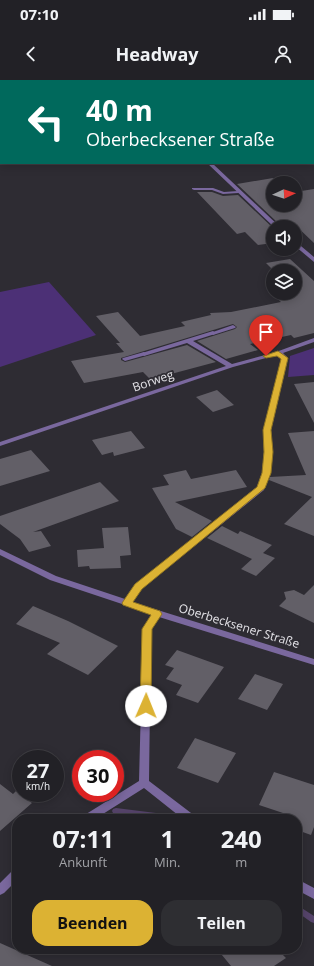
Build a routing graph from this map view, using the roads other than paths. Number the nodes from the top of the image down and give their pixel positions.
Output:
1 (210, 164) edge
2 (194, 189) dead end
3 (238, 192) junction
4 (269, 220) edge
5 (302, 249) edge
6 (314, 260) edge
7 (233, 327) dead end
8 (213, 333) joint
9 (188, 340) junction
10 (314, 340) edge
11 (278, 353) junction
12 (144, 354) joint
13 (125, 359) dead end
14 (230, 366) junction
15 (0, 444) edge
16 (0, 552) edge
17 (127, 603) junction
18 (157, 614) junction
19 (314, 662) edge
20 (144, 783) junction
21 (95, 814) edge
22 (185, 814) edge
23 (12, 878) edge
24 (302, 887) edge
25 (0, 890) edge
26 (314, 894) edge

1 - 3 street
2 - 3 lane
3 - 4 street
5 - 6 street
7 - 8 lane
8 - 9 street
9 - 12 street
9 - 14 street
10 - 11 street, Borweg
11 - 14 street, Borweg
11 - 17 street
12 - 13 lane
14 - 15 street, Borweg
16 - 17 street, Oberbecksener Straße
17 - 18 street, Oberbecksener Straße
18 - 19 street, Oberbecksener Straße
18 - 20 street
20 - 21 street
20 - 22 street
23 - 25 street
24 - 26 street

